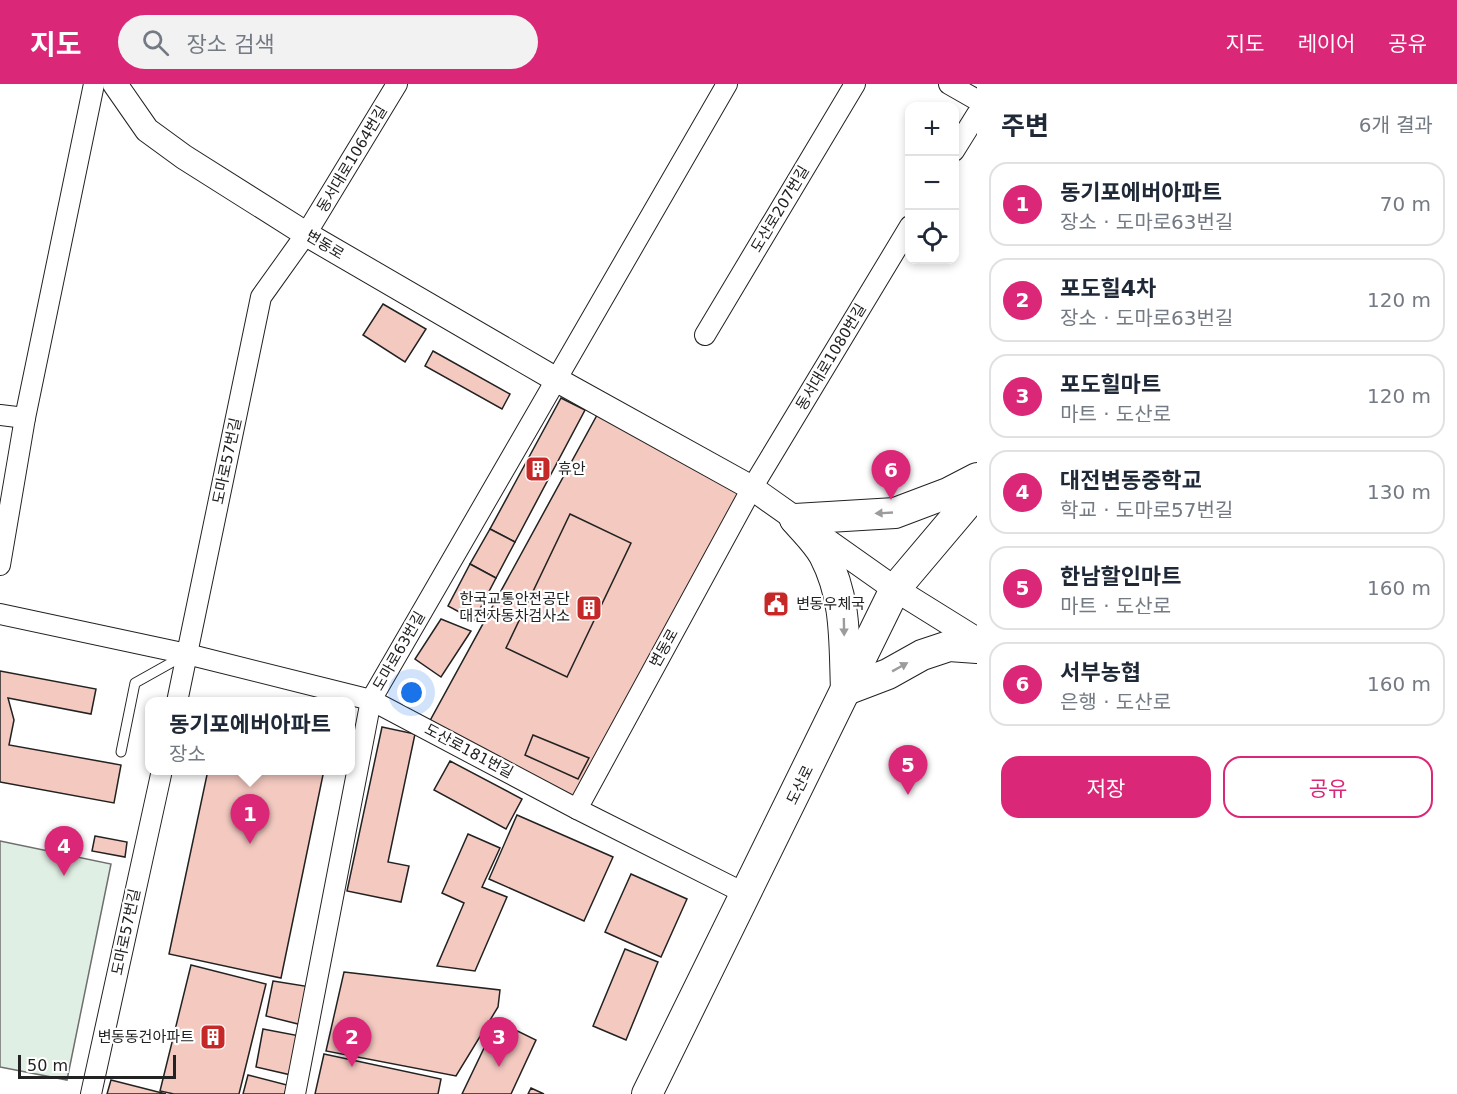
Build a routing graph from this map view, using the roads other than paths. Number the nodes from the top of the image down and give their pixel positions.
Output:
1 (94, 84) edge
2 (115, 84) edge
3 (397, 84) edge
4 (727, 84) edge
5 (855, 84) edge
6 (950, 84) edge
7 (977, 100) edge
8 (977, 114) edge
9 (959, 143) edge
10 (905, 233) edge
11 (306, 234) junction
12 (705, 335) dead end
13 (557, 380) junction
14 (0, 415) edge
15 (25, 418) junction
16 (977, 478) edge
17 (752, 488) junction
18 (977, 492) edge
19 (795, 519) junction
20 (0, 565) edge
21 (895, 589) junction
22 (0, 614) edge
23 (977, 640) edge
24 (977, 648) edge
25 (187, 654) junction
26 (846, 690) junction
27 (178, 697) edge
28 (371, 700) junction
29 (122, 752) dead end
30 (161, 775) edge
31 (577, 809) junction
32 (746, 894) junction
33 (91, 1094) edge
34 (295, 1094) edge
35 (647, 1094) edge

1 - 15 street
2 - 11 street, 변동로
3 - 11 street, 동서대로1064번길
4 - 13 street
5 - 12 street, 도산로207번길
6 - 7 street
8 - 9 street
10 - 17 street, 동서대로1080번길
11 - 13 street, 변동로
11 - 25 street, 도마로57번길
13 - 17 street, 변동로
13 - 28 street, 도마로63번길
14 - 15 street
15 - 20 street
16 -> 19 main road
17 - 19 street, 변동로
17 - 31 street, 변동로
18 - 21 main road, 도산로
19 - 21 street, 변동로
19 -> 26 main road
21 - 23 street, 변동로
21 - 26 main road, 도산로
22 - 25 street, 도산로181번길
26 -> 24 main road
25 - 27 street, 도마로57번길
25 - 28 street, 도산로181번길
25 - 29 lane
26 - 32 main road, 도산로
28 - 31 street, 도산로181번길
28 - 34 street, 도마로63번길
30 - 33 street, 도마로57번길
31 - 32 street, 도산로181번길
32 - 35 main road, 도산로

